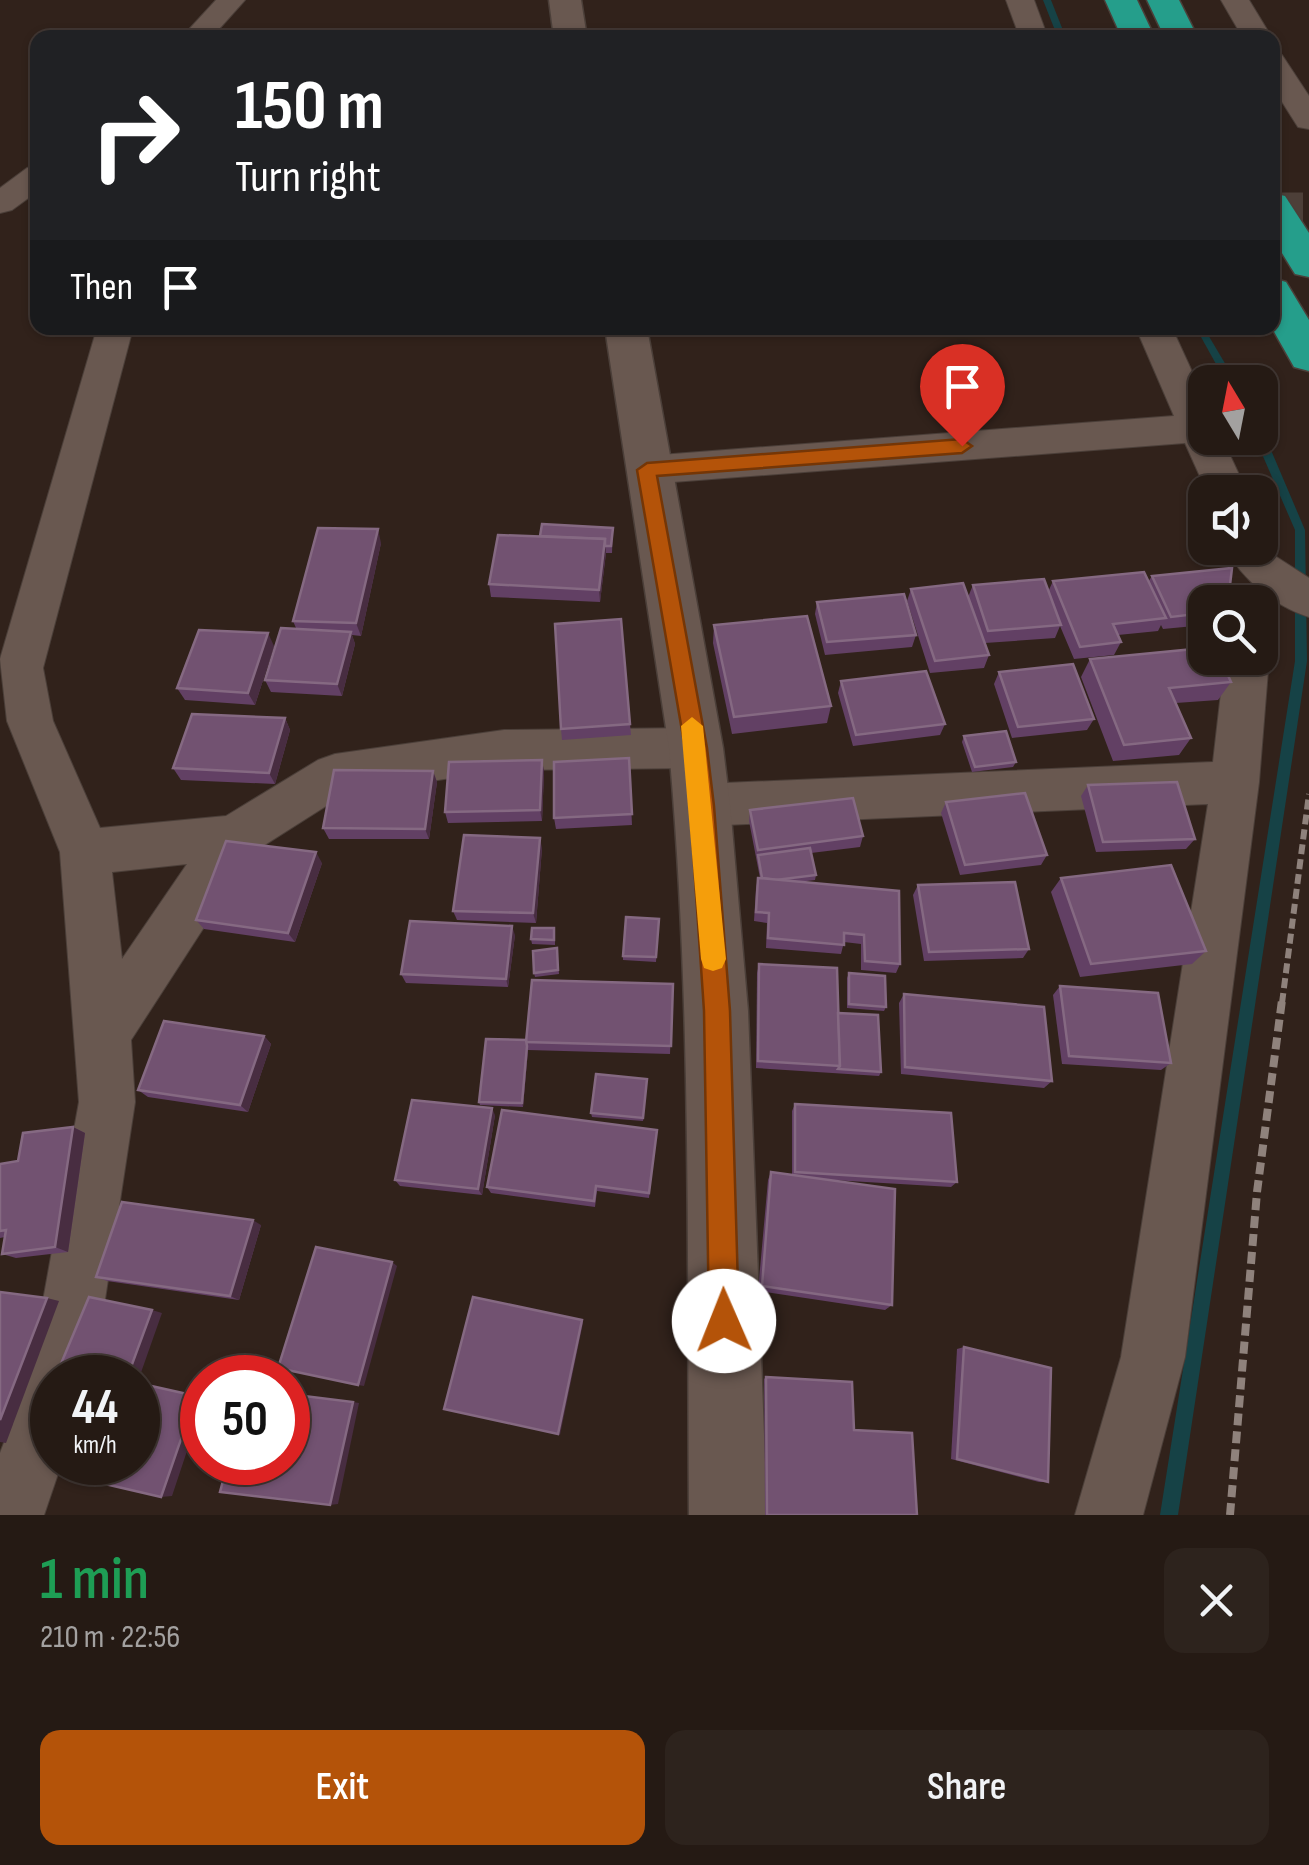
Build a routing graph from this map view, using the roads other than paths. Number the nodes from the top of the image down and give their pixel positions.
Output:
1 (231, 0) edge
2 (565, 0) edge
3 (1020, 0) edge
4 (1121, 0) edge
5 (1163, 0) edge
6 (1235, 0) edge
7 (203, 30) edge
8 (570, 30) edge
9 (1031, 30) edge
10 (1135, 30) edge
11 (1178, 30) edge
12 (1253, 30) edge
13 (1280, 74) edge
14 (1309, 120) edge
15 (30, 182) edge
16 (0, 203) edge
17 (1280, 217) edge
18 (1309, 266) edge
19 (1280, 305) edge
20 (113, 335) edge
21 (627, 335) edge
22 (1157, 335) edge
23 (1309, 357) edge
24 (1188, 404) edge
25 (1188, 429) edge
26 (647, 470) junction
27 (10, 666) edge
28 (1245, 675) edge
29 (696, 748) junction
30 (1235, 782) junction
31 (702, 806) junction
32 (234, 837) junction
33 (85, 852) junction
34 (103, 1034) junction
35 (65, 1355) edge
36 (30, 1461) edge
37 (10, 1515) edge
38 (728, 1515) edge
39 (1109, 1515) edge

1 - 7 street
2 - 8 main road
3 - 9 street
4 - 10 highway
5 - 11 highway
6 - 12 street
13 - 14 street
15 - 16 street
17 - 18 highway
19 - 23 highway
20 - 27 street
21 - 26 main road
22 - 24 street
25 - 26 street
26 - 29 main road
27 - 33 street
28 - 30 street
29 - 31 main road
29 - 32 street
30 - 31 street
30 - 39 street
31 - 38 main road
32 - 33 street
32 - 34 street
33 - 34 street
34 - 35 street
36 - 37 street

